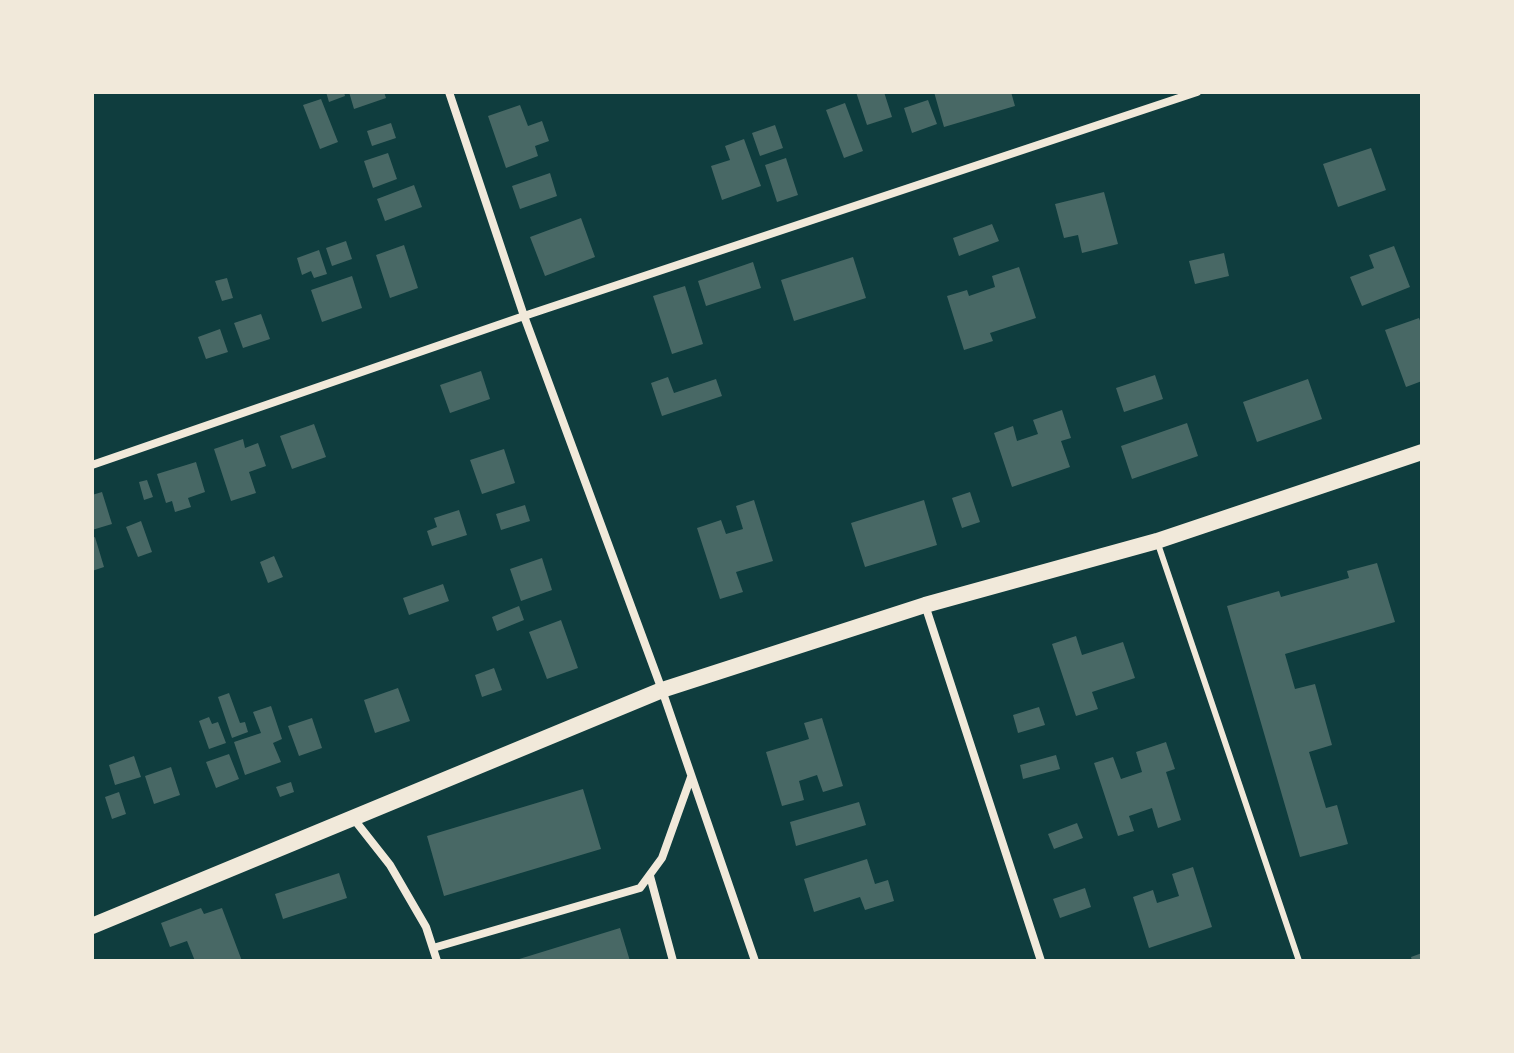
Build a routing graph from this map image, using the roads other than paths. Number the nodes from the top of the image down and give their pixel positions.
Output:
1 (449, 92) edge
2 (1197, 92) edge
3 (524, 316) junction
4 (1422, 452) edge
5 (92, 465) edge
6 (1157, 541) junction
7 (925, 605) junction
8 (662, 690) junction
9 (691, 776) junction
10 (353, 817) junction
11 (650, 876) junction
12 (92, 926) edge
13 (433, 948) junction
14 (437, 961) edge
15 (673, 961) edge
16 (755, 961) edge
17 (1041, 961) edge
18 (1299, 961) edge

1 - 3 street
2 - 3 street
3 - 5 street
3 - 8 street
4 - 6 main road
6 - 7 main road
6 - 18 lane
7 - 8 main road
7 - 17 street
8 - 9 street
8 - 10 main road
9 - 11 street
9 - 16 street
10 - 12 main road
10 - 13 street
11 - 13 street
11 - 15 street
13 - 14 street

